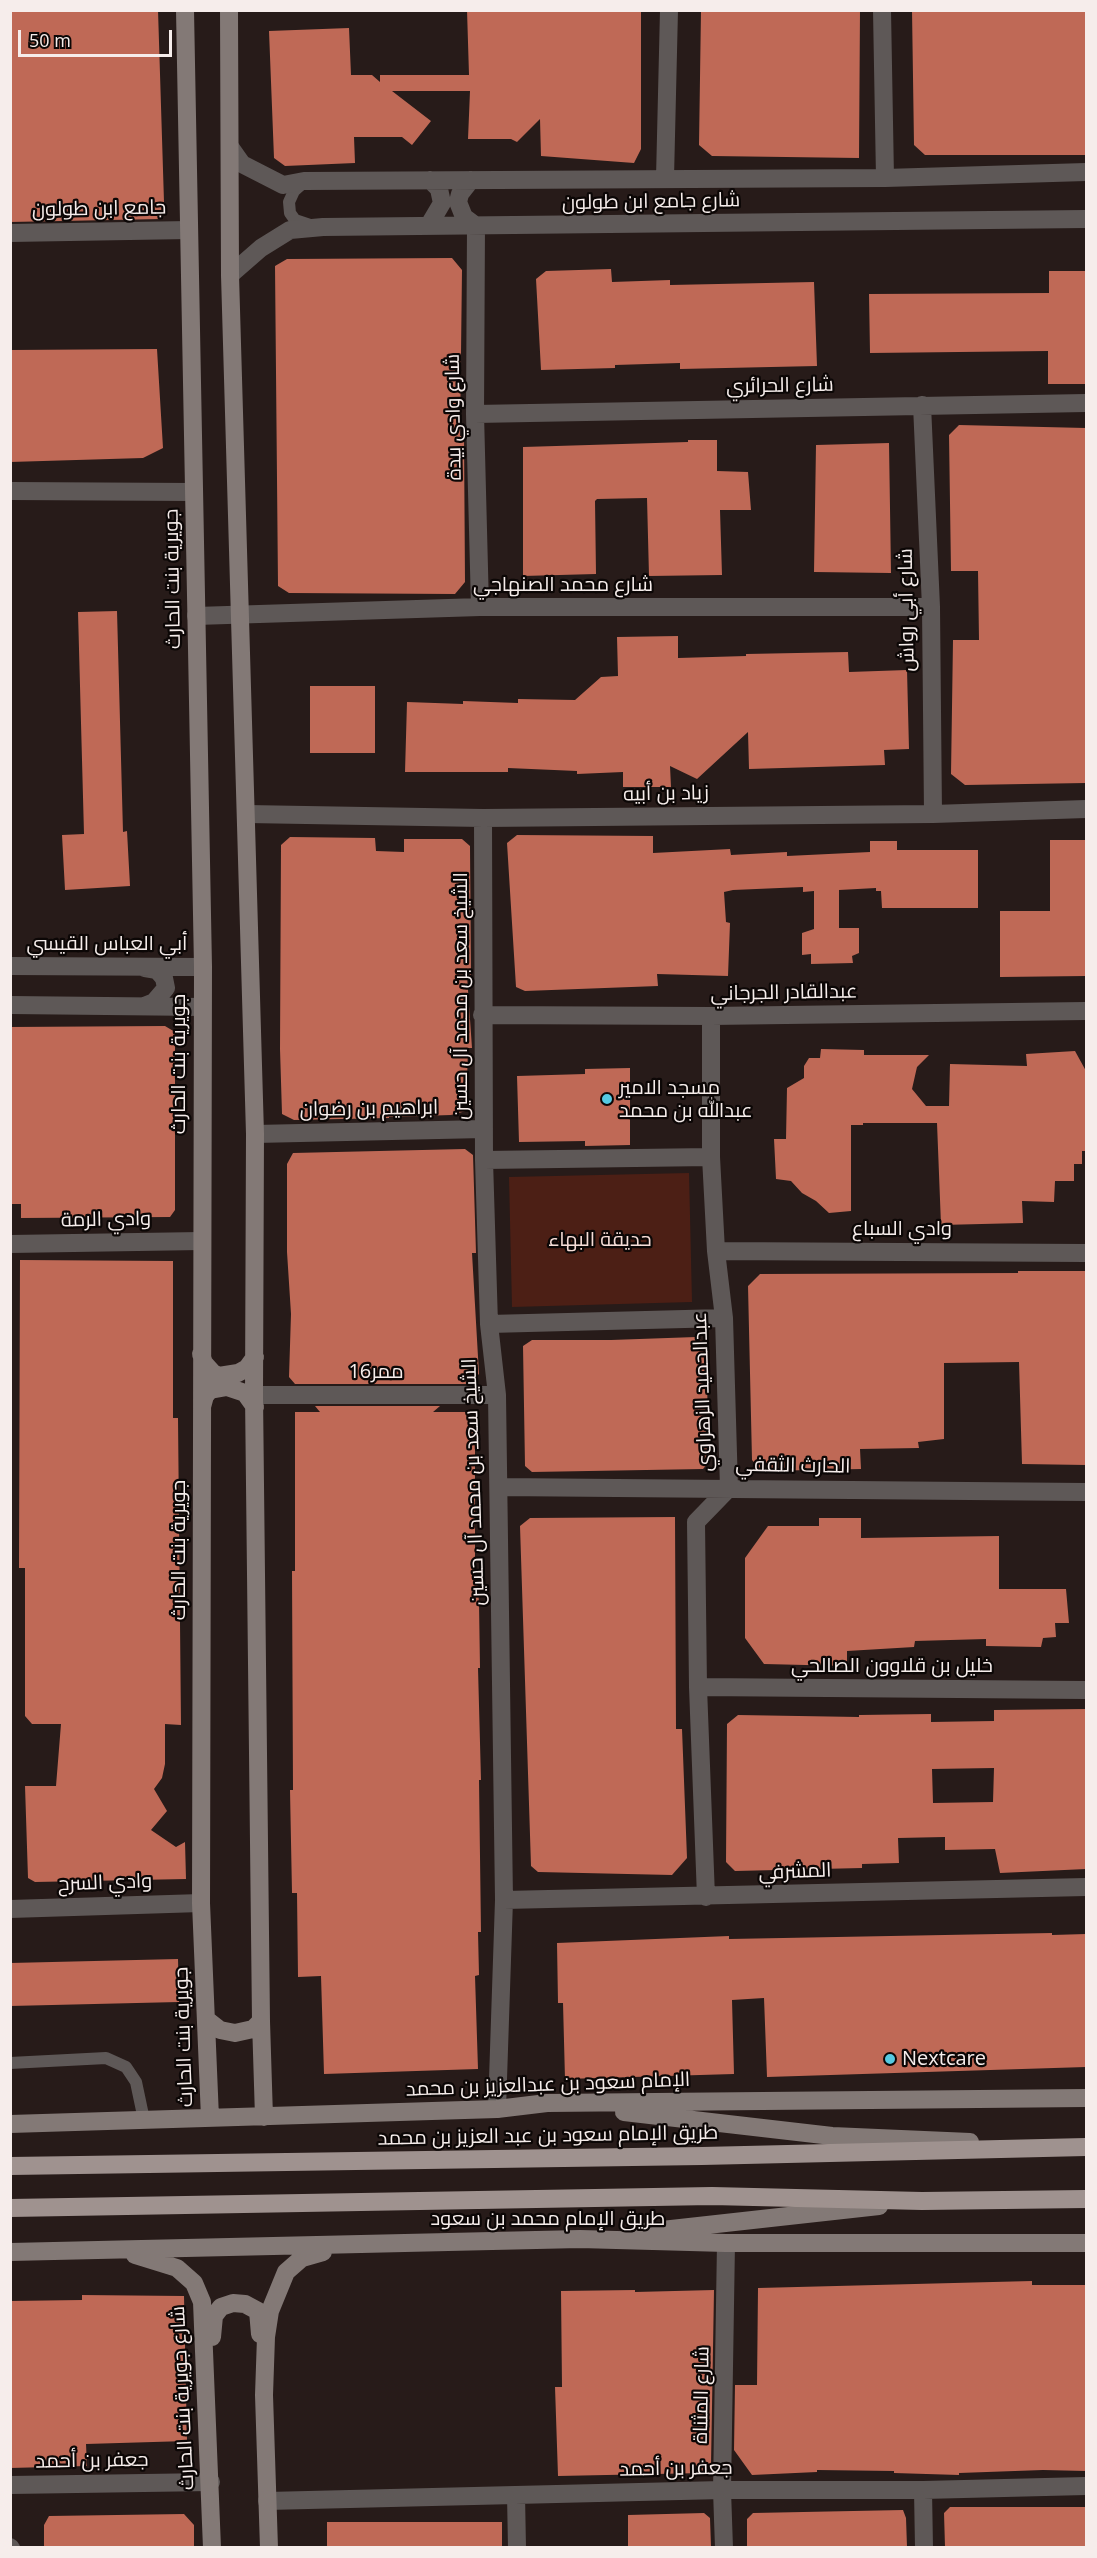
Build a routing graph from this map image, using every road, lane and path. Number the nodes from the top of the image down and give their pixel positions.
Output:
1 (184, 10) edge
2 (229, 10) edge
3 (669, 10) edge
4 (882, 10) edge
5 (230, 147) junction
6 (1086, 172) edge
7 (665, 178) junction
8 (885, 178) junction
9 (430, 180) junction
10 (471, 180) junction
11 (304, 181) junction
12 (1086, 219) edge
13 (429, 225) junction
14 (476, 226) junction
15 (323, 227) junction
16 (189, 230) junction
17 (10, 233) edge
18 (230, 274) junction
19 (1086, 403) edge
20 (922, 405) junction
21 (475, 414) junction
22 (10, 491) edge
23 (194, 492) junction
24 (480, 607) junction
25 (931, 607) junction
26 (241, 614) junction
27 (196, 616) junction
28 (1086, 809) edge
29 (247, 814) junction
30 (933, 814) junction
31 (483, 818) junction
32 (10, 966) edge
33 (141, 967) junction
34 (203, 967) junction
35 (10, 1005) edge
36 (142, 1006) junction
37 (202, 1006) junction
38 (1086, 1011) edge
39 (482, 1015) junction
40 (711, 1016) junction
41 (484, 1129) junction
42 (255, 1134) junction
43 (711, 1158) junction
44 (484, 1160) junction
45 (201, 1241) junction
46 (10, 1244) edge
47 (716, 1251) junction
48 (1086, 1253) edge
49 (724, 1318) junction
50 (489, 1324) junction
51 (201, 1354) junction
52 (255, 1357) junction
53 (497, 1395) junction
54 (254, 1401) junction
55 (200, 1410) junction
56 (499, 1487) junction
57 (729, 1488) junction
58 (1086, 1492) edge
59 (698, 1687) junction
60 (1086, 1690) edge
61 (1086, 1887) edge
62 (706, 1897) junction
63 (504, 1900) junction
64 (201, 1903) junction
65 (10, 1909) edge
66 (206, 2019) junction
67 (261, 2021) junction
68 (10, 2063) edge
69 (1086, 2098) edge
70 (547, 2103) junction
71 (497, 2109) junction
72 (264, 2117) junction
73 (210, 2118) junction
74 (144, 2120) junction
75 (10, 2124) edge
76 (1080, 2147) edge
77 (10, 2166) edge
78 (1086, 2199) edge
79 (922, 2201) junction
80 (10, 2208) edge
81 (580, 2239) junction
82 (357, 2243) junction
83 (726, 2243) junction
84 (1086, 2243) edge
85 (94, 2251) junction
86 (10, 2252) edge
87 (207, 2391) junction
88 (264, 2396) junction
89 (211, 2482) junction
90 (10, 2486) edge
91 (1086, 2486) edge
92 (723, 2490) junction
93 (923, 2490) junction
94 (516, 2495) junction
95 (267, 2501) junction
96 (212, 2547) edge
97 (269, 2547) edge
98 (517, 2547) edge
99 (724, 2547) edge
100 (924, 2547) edge

1 - 16 street, جويرية بنت الحارث
2 - 5 street
3 - 7 street
4 - 8 street
5 - 11 street, شارع جامع ابن طولون
5 - 18 street
6 - 8 street, شارع جامع ابن طولون
7 - 8 street, شارع جامع ابن طولون
7 - 10 street, شارع جامع ابن طولون
9 - 10 street, شارع جامع ابن طولون
9 - 11 street, شارع جامع ابن طولون
9 - 13 street
10 - 14 street
11 - 15 lane
12 - 14 street, شارع جامع ابن طولون
13 - 14 street, شارع جامع ابن طولون
13 - 15 street, شارع جامع ابن طولون
14 - 21 street, شارع وادي بيدة
15 - 18 street, شارع جامع ابن طولون
16 - 17 street, جامع ابن طولون
16 - 23 street, جويرية بنت الحارث
18 - 26 street
19 - 20 street, شارع الحرائري
20 - 21 street, شارع الحرائري
20 - 25 street, شارع أبي رواش
21 - 24 street, شارع وادي بيدة
22 - 23 street
23 - 27 street, جويرية بنت الحارث
24 - 25 street, شارع محمد الصنهاجي
24 - 26 street, شارع محمد الصنهاجي
25 - 30 street, شارع أبي رواش
26 - 27 street, شارع محمد الصنهاجي
26 - 29 street
27 - 34 street, جويرية بنت الحارث
28 - 30 street, زياد بن أبيه
29 - 31 street, زياد بن أبيه
29 - 42 street
30 - 31 street, زياد بن أبيه
31 - 39 street, الشيخ سعد بن محمد آل حسين
32 - 33 street, أبي العباس القيسي
33 - 34 street, أبي العباس القيسي
33 - 36 street
34 - 37 street, جويرية بنت الحارث
35 - 36 street
36 - 37 street
37 - 45 street, جويرية بنت الحارث
38 - 40 street, عبدالقادر الجرجاني
39 - 40 street, عبدالقادر الجرجاني
39 - 41 street, الشيخ سعد بن محمد آل حسين
40 - 43 street, عبدالحميد الزهراوي
41 - 42 street, ابراهيم بن رضوان
41 - 44 street, الشيخ سعد بن محمد آل حسين
42 - 52 street
43 - 44 street
43 - 47 street, عبدالحميد الزهراوي
44 - 50 street, الشيخ سعد بن محمد آل حسين
45 - 46 street, وادي الرمة
45 - 51 street, جويرية بنت الحارث
47 - 48 street, وادي السباع
47 - 49 street, عبدالحميد الزهراوي
49 - 50 street
49 - 57 street, عبدالحميد الزهراوي
50 - 53 street, الشيخ سعد بن محمد آل حسين
51 - 52 street
51 - 55 street, جويرية بنت الحارث
52 - 54 street
53 - 54 street, ممر16
53 - 56 street, الشيخ سعد بن محمد آل حسين
54 - 55 street
54 - 67 street
55 - 64 street, جويرية بنت الحارث
56 - 57 street, الحارث الثقفي
56 - 63 street, الشيخ سعد بن محمد آل حسين
57 - 58 street, الحارث الثقفي
57 - 59 street, عبدالحميد الزهراوي
59 - 60 street, خليل بن قلاوون الصالحي
59 - 62 street, عبدالحميد الزهراوي
61 - 62 street, المشرفي
62 - 63 street, المشرفي
63 - 71 street, الشيخ سعد بن محمد آل حسين
64 - 65 street, وادي السرح
64 - 66 street, جويرية بنت الحارث
66 - 67 street
66 - 73 street, جويرية بنت الحارث
67 - 72 street
68 - 74 lane
69 - 70 street, الإمام سعود بن عبدالعزيز بن محمد
70 - 71 street, الإمام سعود بن عبدالعزيز بن محمد
70 - 76 street
71 - 72 street, الإمام سعود بن عبدالعزيز بن محمد
72 - 73 street, الإمام سعود بن عبدالعزيز بن محمد
73 - 74 street, الإمام سعود بن عبدالعزيز بن محمد
74 - 75 street, الإمام سعود بن عبدالعزيز بن محمد
76 - 77 main road, طريق الإمام سعود بن عبد العزيز بن محمد
78 - 79 main road
79 - 80 main road
79 - 81 street
81 - 82 street, طريق الإمام محمد بن سعود
81 - 83 street, طريق الإمام محمد بن سعود
82 - 85 street, طريق الإمام محمد بن سعود
82 - 88 street
83 - 84 street, طريق الإمام محمد بن سعود
83 - 92 street, شارع المثناة
85 - 86 street, طريق الإمام محمد بن سعود
85 - 87 street, شارع جويرية بنت الحارث
87 - 88 street
87 - 89 street, شارع جويرية بنت الحارث
88 - 95 street
89 - 90 street, جعفر بن أحمد
89 - 96 street, شارع جويرية بنت الحارث
91 - 93 street, جعفر بن أحمد
92 - 93 street, جعفر بن أحمد
92 - 94 street, جعفر بن أحمد
92 - 99 street, شارع المثناة
93 - 100 street
94 - 95 street, جعفر بن أحمد
94 - 98 street
95 - 97 street

